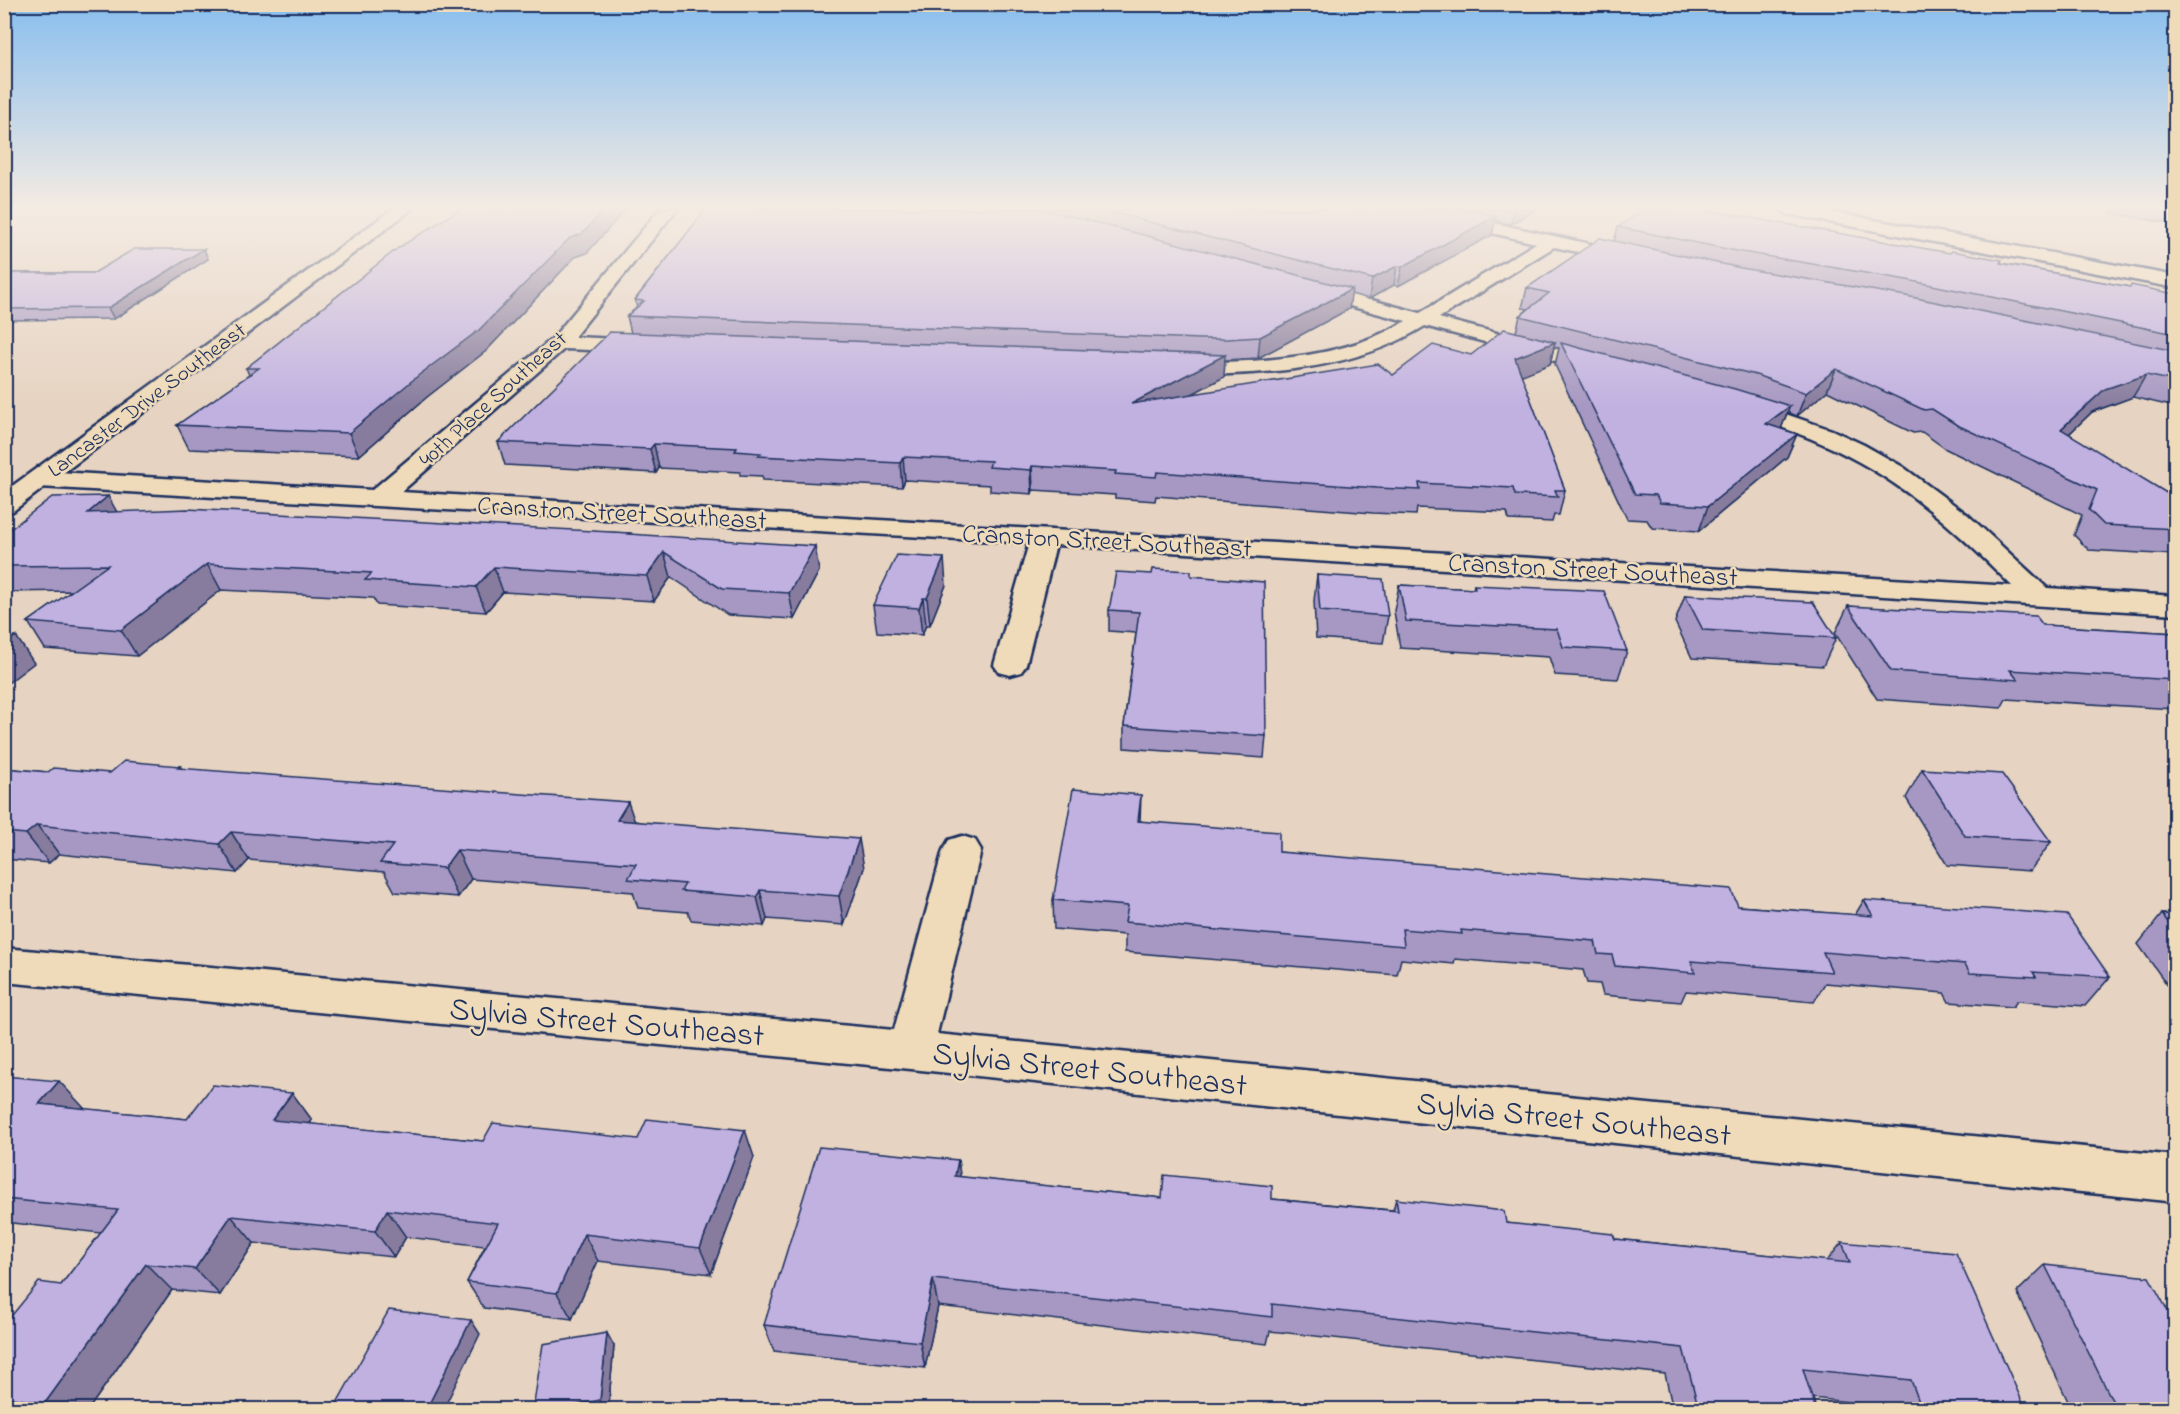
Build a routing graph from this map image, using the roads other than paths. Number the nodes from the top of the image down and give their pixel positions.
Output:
1 (315, 275) edge
2 (615, 275) edge
3 (1493, 275) edge
4 (2138, 275) edge
5 (2175, 282) edge
6 (1287, 284) edge
7 (1423, 319) junction
8 (559, 343) junction
9 (666, 347) edge
10 (1164, 368) edge
11 (1615, 371) edge
12 (1728, 402) edge
13 (39, 479) junction
14 (378, 498) junction
15 (4, 505) edge
16 (1045, 536) junction
17 (2037, 595) junction
18 (2175, 605) edge
19 (1010, 665) dead end
20 (962, 850) dead end
21 (4, 965) edge
22 (911, 1050) junction
23 (2175, 1179) edge

1 - 13 main road, Lancaster Drive Southeast
2 - 8 main road, 40th Place Southeast
3 - 7 main road
4 - 5 main road
6 - 7 main road
7 - 10 main road
7 - 11 main road
8 - 9 main road
8 - 14 main road, 40th Place Southeast
12 - 17 main road
13 - 14 main road, Cranston Street Southeast
13 - 15 main road, Lancaster Drive Southeast
14 - 16 main road, Cranston Street Southeast
16 - 17 main road, Cranston Street Southeast
16 - 19 main road
17 - 18 main road, Cranston Street Southeast
20 - 22 main road
21 - 22 main road, Sylvia Street Southeast
22 - 23 main road, Sylvia Street Southeast

